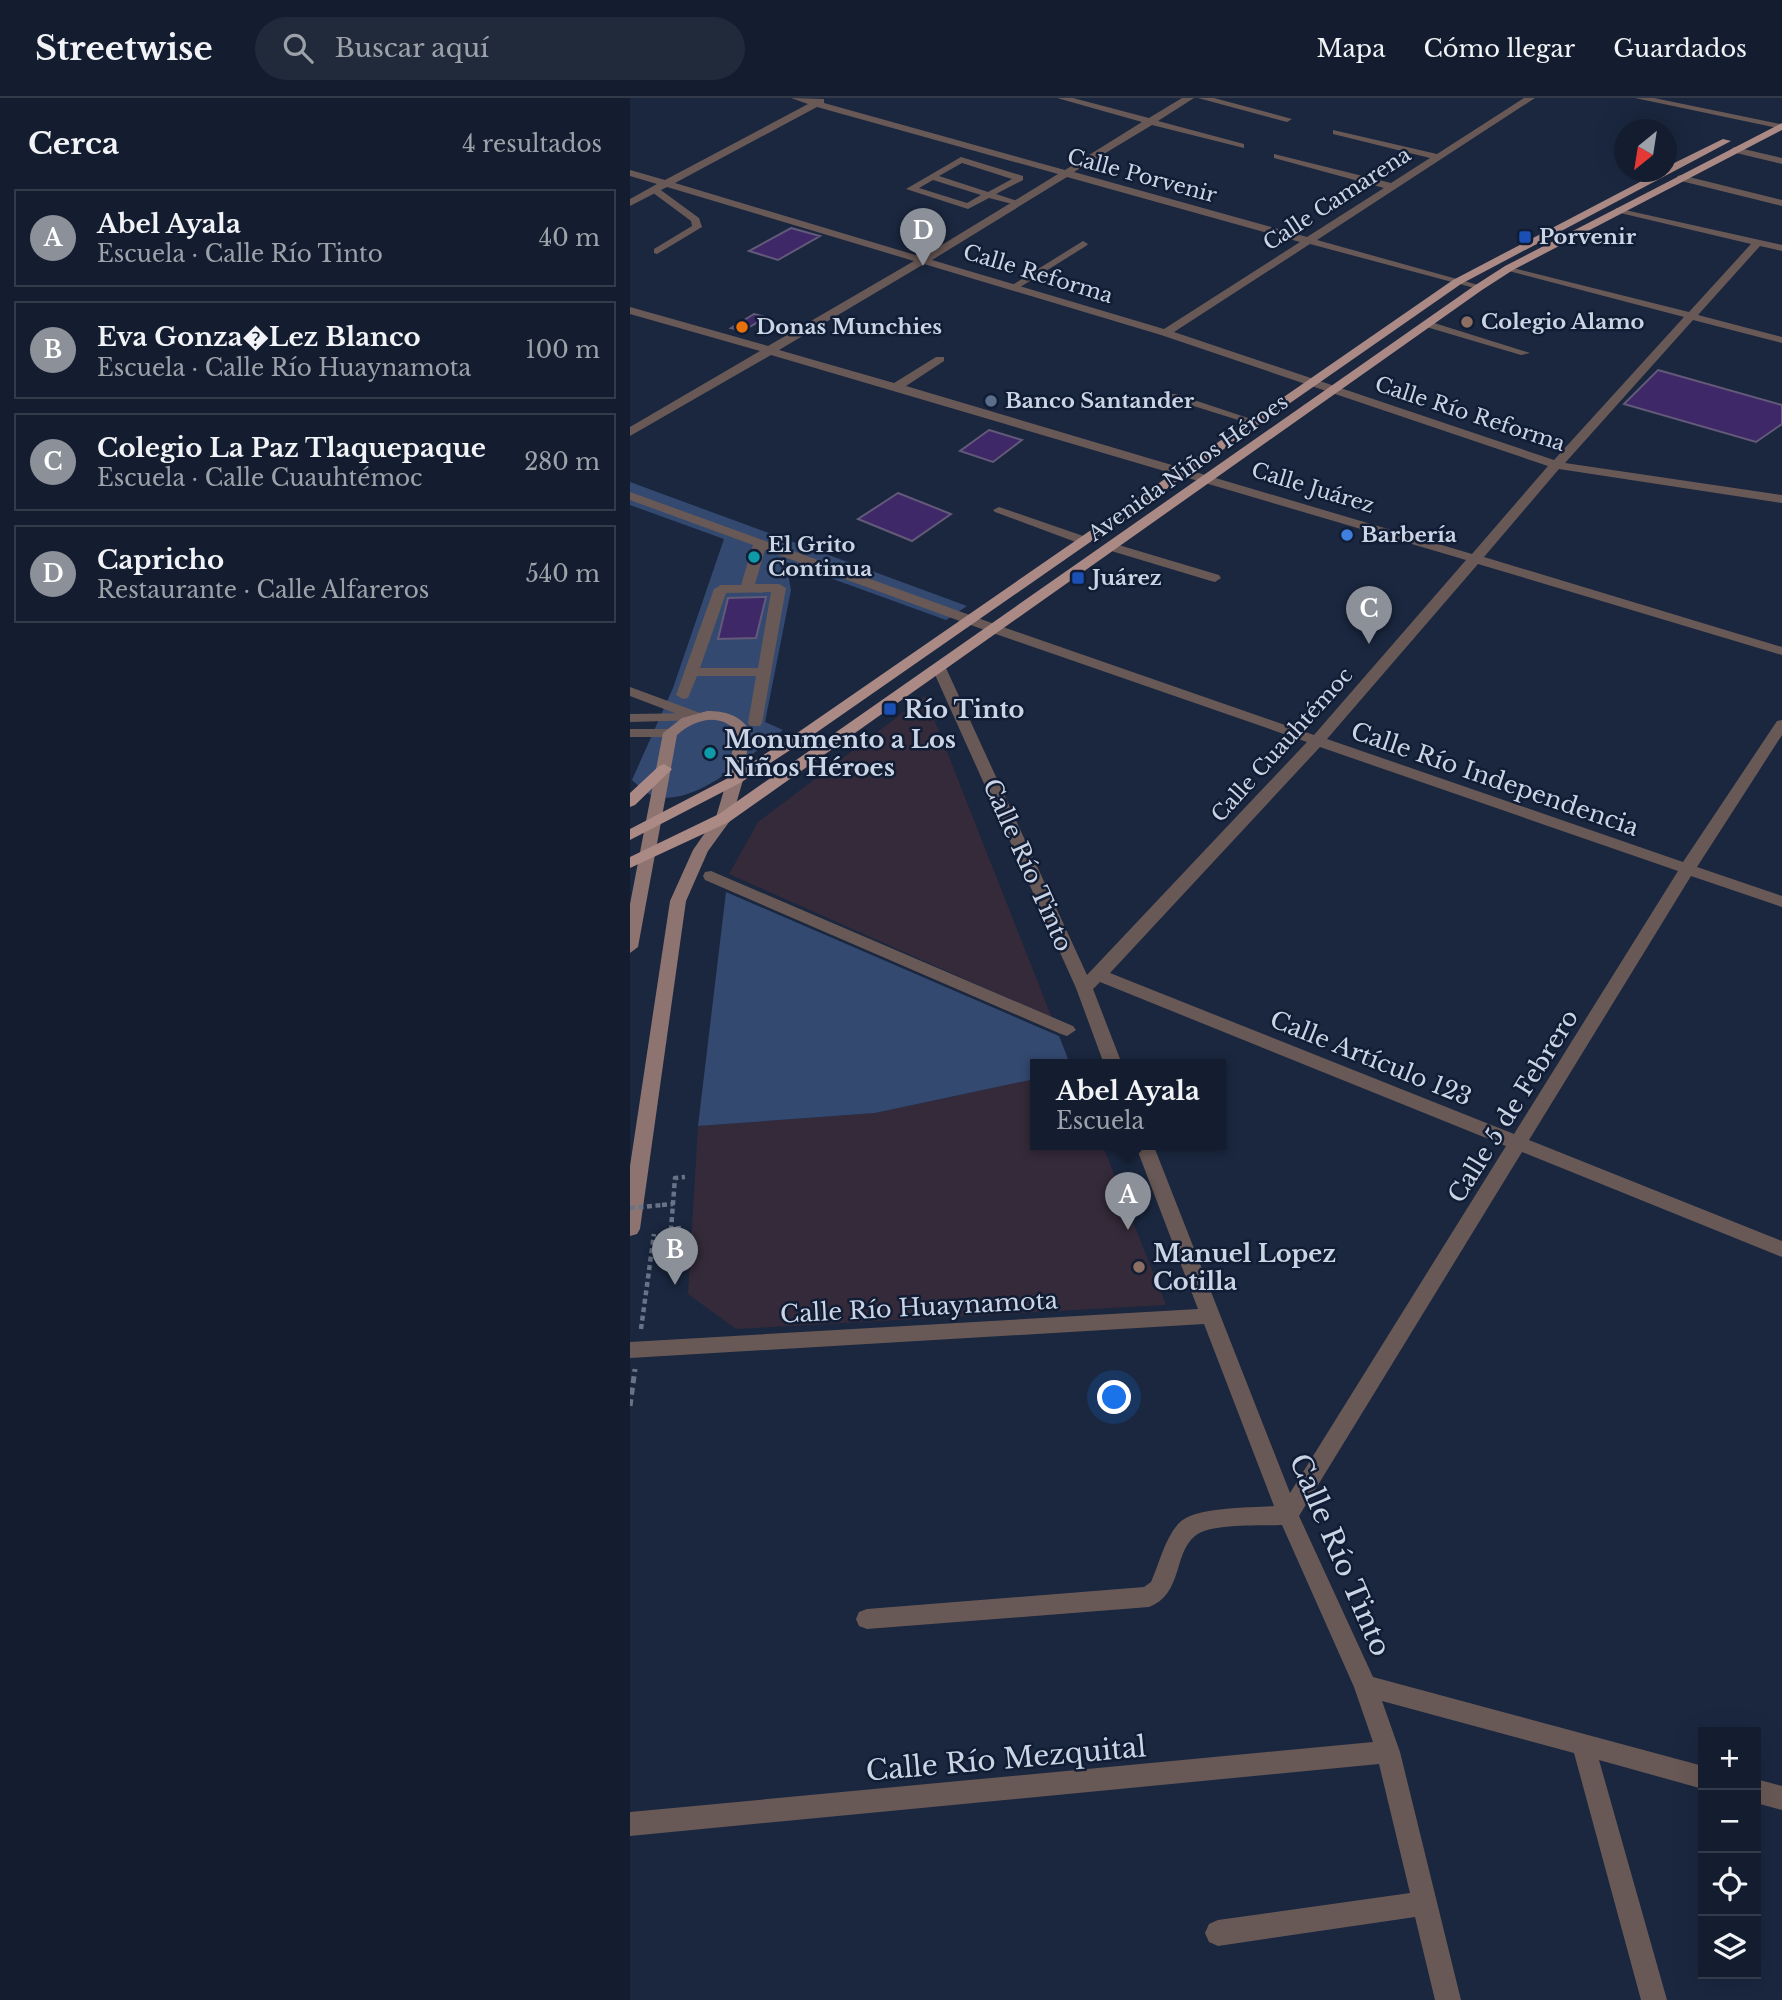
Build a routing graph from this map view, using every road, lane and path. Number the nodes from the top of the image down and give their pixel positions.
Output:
1 (796, 98) edge
2 (1062, 98) edge
3 (1189, 98) edge
4 (1203, 98) edge
5 (1530, 98) edge
6 (1640, 98) edge
7 (822, 101) edge
8 (1782, 113) edge
9 (1287, 118) dead end
10 (1150, 122) junction
11 (1761, 123) junction
12 (1781, 127) edge
13 (1749, 129) dead end
14 (1336, 132) dead end
15 (1738, 135) dead end
16 (1241, 146) dead end
17 (1735, 150) junction
18 (1277, 156) dead end
19 (1439, 157) junction
20 (1006, 158) junction
21 (1782, 160) edge
22 (1677, 166) edge
23 (987, 168) junction
24 (630, 173) edge
25 (978, 174) dead end
26 (1065, 174) junction
27 (932, 177) junction
28 (1681, 178) junction
29 (1645, 182) edge
30 (667, 183) junction
31 (1393, 187) junction
32 (655, 190) junction
33 (989, 195) junction
34 (630, 203) edge
35 (1782, 203) edge
36 (1017, 204) junction
37 (1620, 210) junction
38 (1308, 242) junction
39 (1758, 242) junction
40 (1083, 244) dead end
41 (1782, 248) edge
42 (657, 251) dead end
43 (924, 260) junction
44 (1509, 268) junction
45 (1457, 282) junction
46 (1014, 287) junction
47 (1478, 288) junction
48 (630, 310) edge
49 (1691, 316) junction
50 (1427, 324) junction
51 (1165, 333) junction
52 (1782, 340) edge
53 (765, 351) junction
54 (1525, 354) dead end
55 (940, 359) dead end
56 (1313, 382) junction
57 (895, 388) junction
58 (1335, 390) junction
59 (1172, 396) dead end
60 (1255, 422) junction
61 (630, 432) edge
62 (1556, 465) junction
63 (1184, 471) junction
64 (1209, 479) junction
65 (630, 496) edge
66 (1782, 499) edge
67 (999, 510) dead end
68 (1085, 541) junction
69 (760, 543) junction
70 (1112, 547) junction
71 (1474, 558) junction
72 (1215, 579) dead end
73 (747, 589) junction
74 (970, 620) junction
75 (995, 629) junction
76 (1782, 651) edge
77 (940, 668) junction
78 (691, 672) junction
79 (765, 672) junction
80 (630, 691) edge
81 (683, 695) dead end
82 (698, 717) junction
83 (630, 718) edge
84 (755, 723) dead end
85 (1782, 724) edge
86 (630, 733) edge
87 (670, 733) junction
88 (1317, 741) junction
89 (664, 769) junction
90 (735, 780) junction
91 (630, 802) edge
92 (724, 818) junction
93 (654, 824) junction
94 (630, 835) edge
95 (646, 857) junction
96 (630, 863) edge
97 (1687, 869) junction
98 (711, 876) dead end
99 (1782, 902) edge
100 (630, 947) edge
101 (1098, 975) junction
102 (1084, 988) junction
103 (1067, 1030) dead end
104 (1111, 1059) edge
105 (1518, 1144) junction
106 (1146, 1150) edge
107 (685, 1177) dead end
108 (673, 1204) junction
109 (630, 1208) edge
110 (681, 1228) dead end
111 (630, 1229) edge
112 (1782, 1249) edge
113 (1211, 1316) junction
114 (630, 1350) edge
115 (1287, 1515) junction
116 (867, 1619) dead end
117 (1365, 1686) junction
118 (1583, 1745) junction
119 (1388, 1752) junction
120 (1698, 1776) edge
121 (1761, 1792) edge
122 (1782, 1798) edge
123 (630, 1825) edge
124 (1424, 1903) junction
125 (1218, 1933) dead end
126 (1448, 2000) edge
127 (1654, 2000) edge

1 - 7 street, Calle Porvenir
2 - 10 street
3 - 10 street
4 - 9 street
5 - 19 street, Calle Camarena
6 - 11 street
7 - 20 street, Calle Porvenir
7 - 30 street
8 - 11 main road
10 - 16 street
10 - 26 street
11 - 12 street
11 - 13 main road
12 - 17 main road, Avenida Niños Héroes
14 - 19 street
15 - 22 main road, Avenida Niños Héroes
17 - 21 street
17 - 28 main road, Avenida Niños Héroes
18 - 31 street
19 - 31 street, Calle Camarena
20 - 23 lane
20 - 26 street, Calle Porvenir
23 - 25 lane
23 - 27 lane
23 - 33 lane
24 - 30 street, Calle Reforma
26 - 36 street
26 - 38 street, Calle Porvenir
27 - 33 lane
27 - 33 lane
28 - 35 street
28 - 37 main road, Avenida Niños Héroes
29 - 45 main road, Avenida Niños Héroes
30 - 32 street
30 - 43 street, Calle Reforma
31 - 38 street, Calle Camarena
32 - 34 street
32 - 42 lane
33 - 36 lane
36 - 43 street
37 - 39 street
37 - 44 main road, Avenida Niños Héroes
38 - 45 street, Calle Porvenir
38 - 51 street, Calle Camarena
39 - 41 street
39 - 49 street, Calle Cuauhtémoc
40 - 46 lane
43 - 46 street, Calle Reforma
43 - 53 street
44 - 47 main road, Avenida Niños Héroes
44 - 49 street
45 - 47 street, Calle Porvenir
45 - 56 main road, Avenida Niños Héroes
46 - 51 street, Calle Reforma
47 - 50 main road, Avenida Niños Héroes
48 - 53 street, Calle Juárez
49 - 52 street
49 - 62 street, Calle Cuauhtémoc
50 - 54 lane
50 - 58 main road, Avenida Niños Héroes
51 - 56 street, Calle Reforma
53 - 57 street, Calle Juárez
53 - 61 street
55 - 57 street
56 - 58 street, Calle Río Reforma
56 - 60 main road, Avenida Niños Héroes
57 - 63 street, Calle Juárez
58 - 62 street, Calle Río Reforma
58 - 64 main road, Avenida Niños Héroes
59 - 60 lane
60 - 63 main road, Avenida Niños Héroes
62 - 66 street, Calle Río Reforma
62 - 71 street, Calle Cuauhtémoc
63 - 64 street, Calle Juárez
63 - 68 main road, Avenida Niños Héroes
64 - 70 main road, Avenida Niños Héroes
64 - 71 street, Calle Juárez
65 - 69 street, Calle Río Independencia
67 - 68 lane
68 - 74 main road, Avenida Niños Héroes
69 - 73 street
69 - 74 street, Calle Río Independencia
70 - 72 lane
70 - 75 main road, Avenida Niños Héroes
71 - 76 street, Calle Juárez
71 - 88 street, Calle Cuauhtémoc
73 - 78 street
73 - 79 street
74 - 75 street, Calle Río Independencia
74 - 90 main road, Avenida Niños Héroes
75 - 77 main road, Avenida Niños Héroes
75 - 88 street, Calle Río Independencia
77 - 92 main road, Avenida Niños Héroes
77 - 102 street, Calle Río Tinto
78 - 79 street
78 - 81 street
79 - 84 street
80 - 82 street
82 - 83 lane
82 - 87 main road
82 - 90 main road
85 - 97 street, Calle 5 de Febrero
86 - 87 lane
87 - 89 main road
88 - 97 street, Calle Río Independencia
88 - 101 street, Calle Cuauhtémoc
89 - 91 main road
89 - 93 main road
90 - 92 main road
90 - 93 main road, Avenida Niños Héroes
92 - 95 main road, Avenida Niños Héroes
92 - 111 main road
93 - 94 main road, Avenida Niños Héroes
93 - 95 main road
95 - 96 main road, Avenida Niños Héroes
95 - 100 main road
97 - 99 street, Calle Río Independencia
97 - 105 street, Calle 5 de Febrero
98 - 103 street
101 - 102 street, Calle Cuauhtémoc
101 - 105 street, Calle Artículo 123
102 - 104 street, Calle Río Tinto
105 - 112 street, Calle Artículo 123
105 - 115 street, Calle 5 de Febrero
106 - 113 street, Calle Río Tinto
107 - 108 path
108 - 109 path, bridge
108 - 110 path
113 - 114 street, Calle Río Huaynamota
113 - 115 street, Calle Río Tinto
115 - 116 street
115 - 117 street, Calle Río Tinto
117 - 118 street
117 - 119 street, Calle Río Tinto
118 - 120 street
118 - 127 street
119 - 123 street, Calle Río Mezquital
119 - 124 street, Calle Río Tinto
121 - 122 street
124 - 125 street
124 - 126 street, Calle Río Tinto

